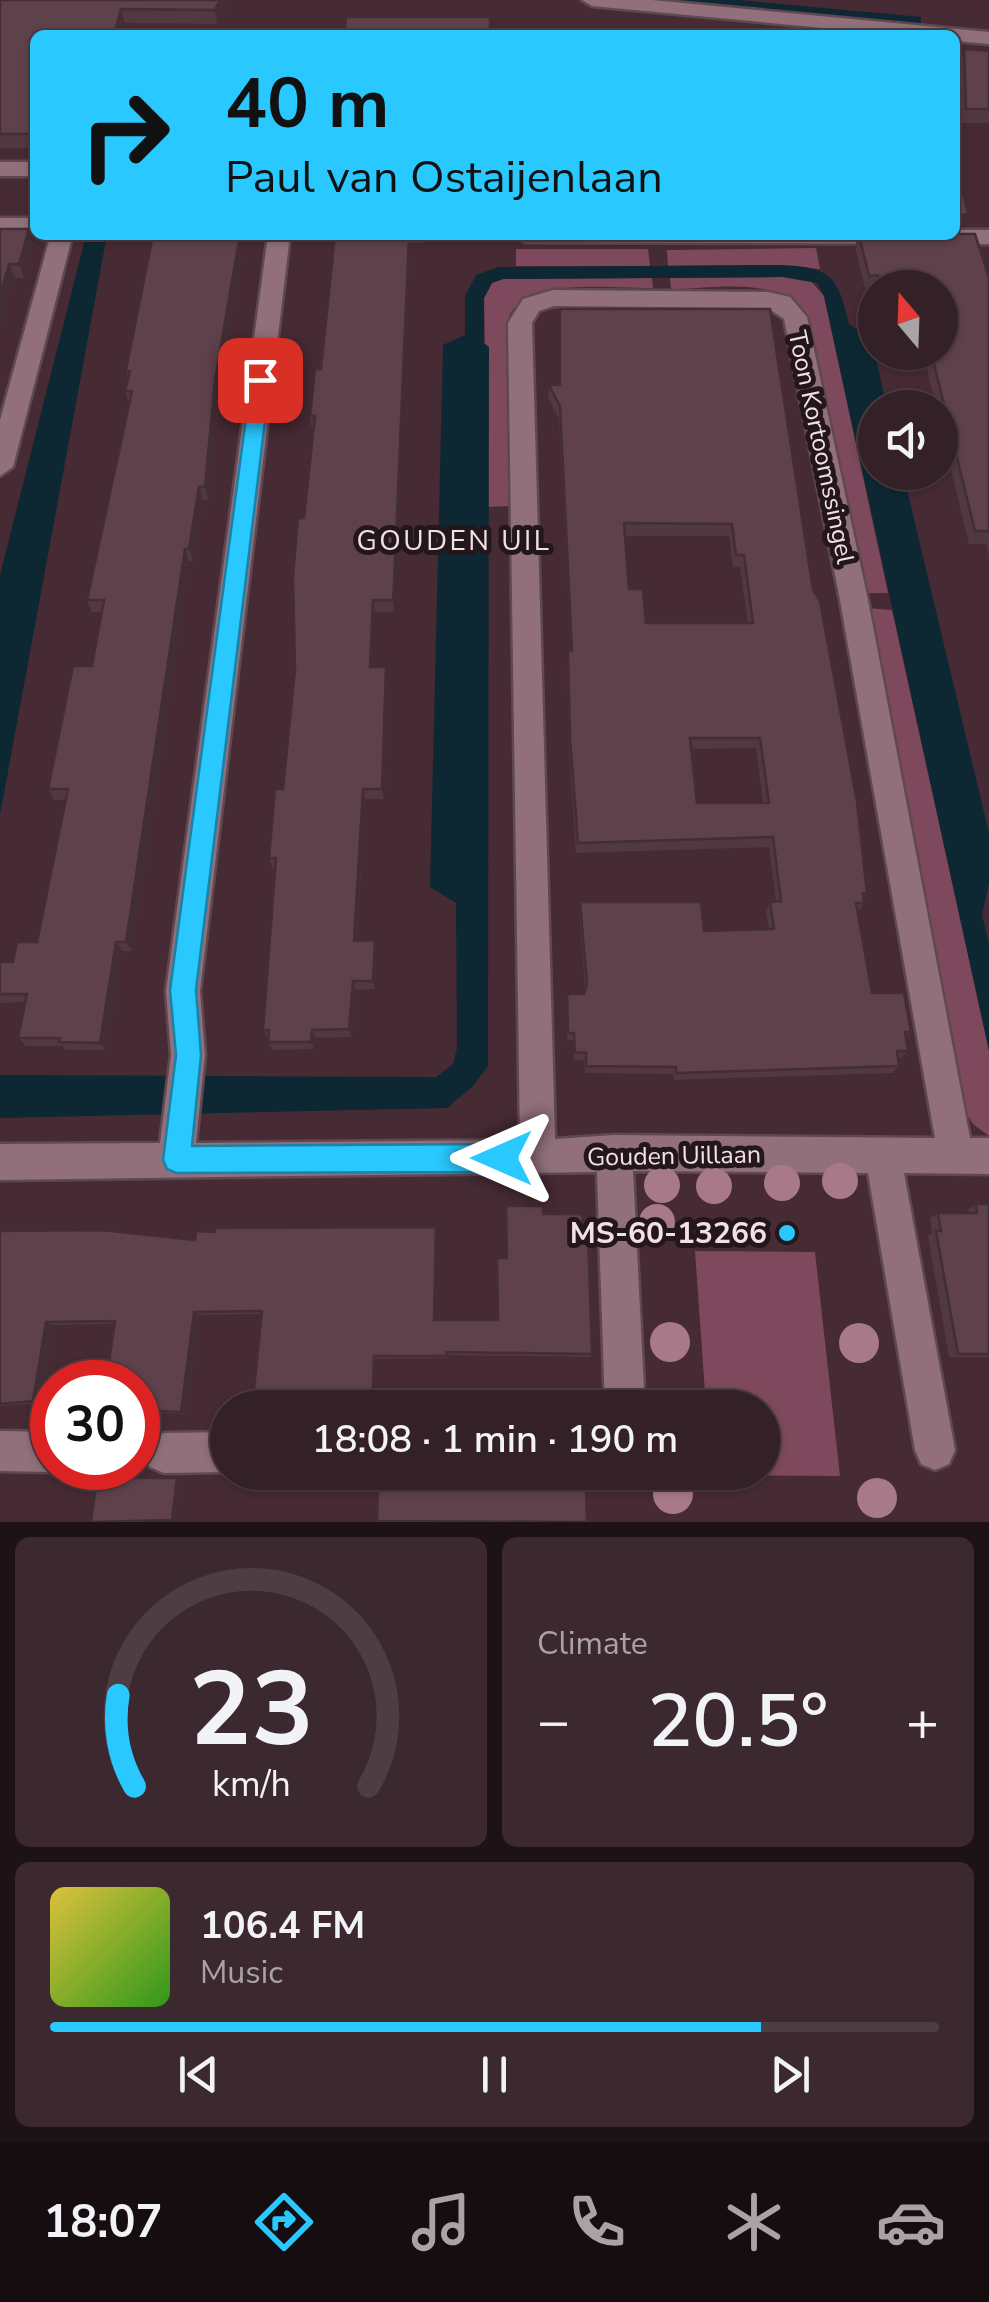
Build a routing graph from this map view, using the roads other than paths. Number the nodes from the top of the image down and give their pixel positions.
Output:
1 (592, 0) edge
2 (905, 30) edge
3 (960, 35) edge
4 (989, 38) edge
5 (0, 169) edge
6 (30, 170) edge
7 (0, 225) edge
8 (30, 225) edge
9 (960, 236) edge
10 (989, 236) edge
11 (60, 240) edge
12 (278, 240) edge
13 (0, 468) edge
14 (614, 1153) junction
15 (883, 1154) junction
16 (972, 1156) edge
17 (538, 1158) junction
18 (176, 1160) junction
19 (0, 1162) edge
20 (624, 1390) edge
21 (934, 1450) dead end
22 (0, 1451) edge
23 (30, 1452) edge
24 (164, 1452) dead end
25 (210, 1452) edge

1 - 2 street
3 - 4 street
5 - 6 street
7 - 8 street
9 - 10 street
11 - 13 street
12 - 18 street
14 - 15 street, Gouden Uillaan
14 - 17 street, Gouden Uillaan
14 - 20 street
15 - 16 street, Gouden Uillaan
15 - 21 street
16 - 17 street, Toon Kortoomssingel
17 - 18 street, Gouden Uillaan
18 - 19 street, Gouden Uillaan
22 - 23 street
24 - 25 street

